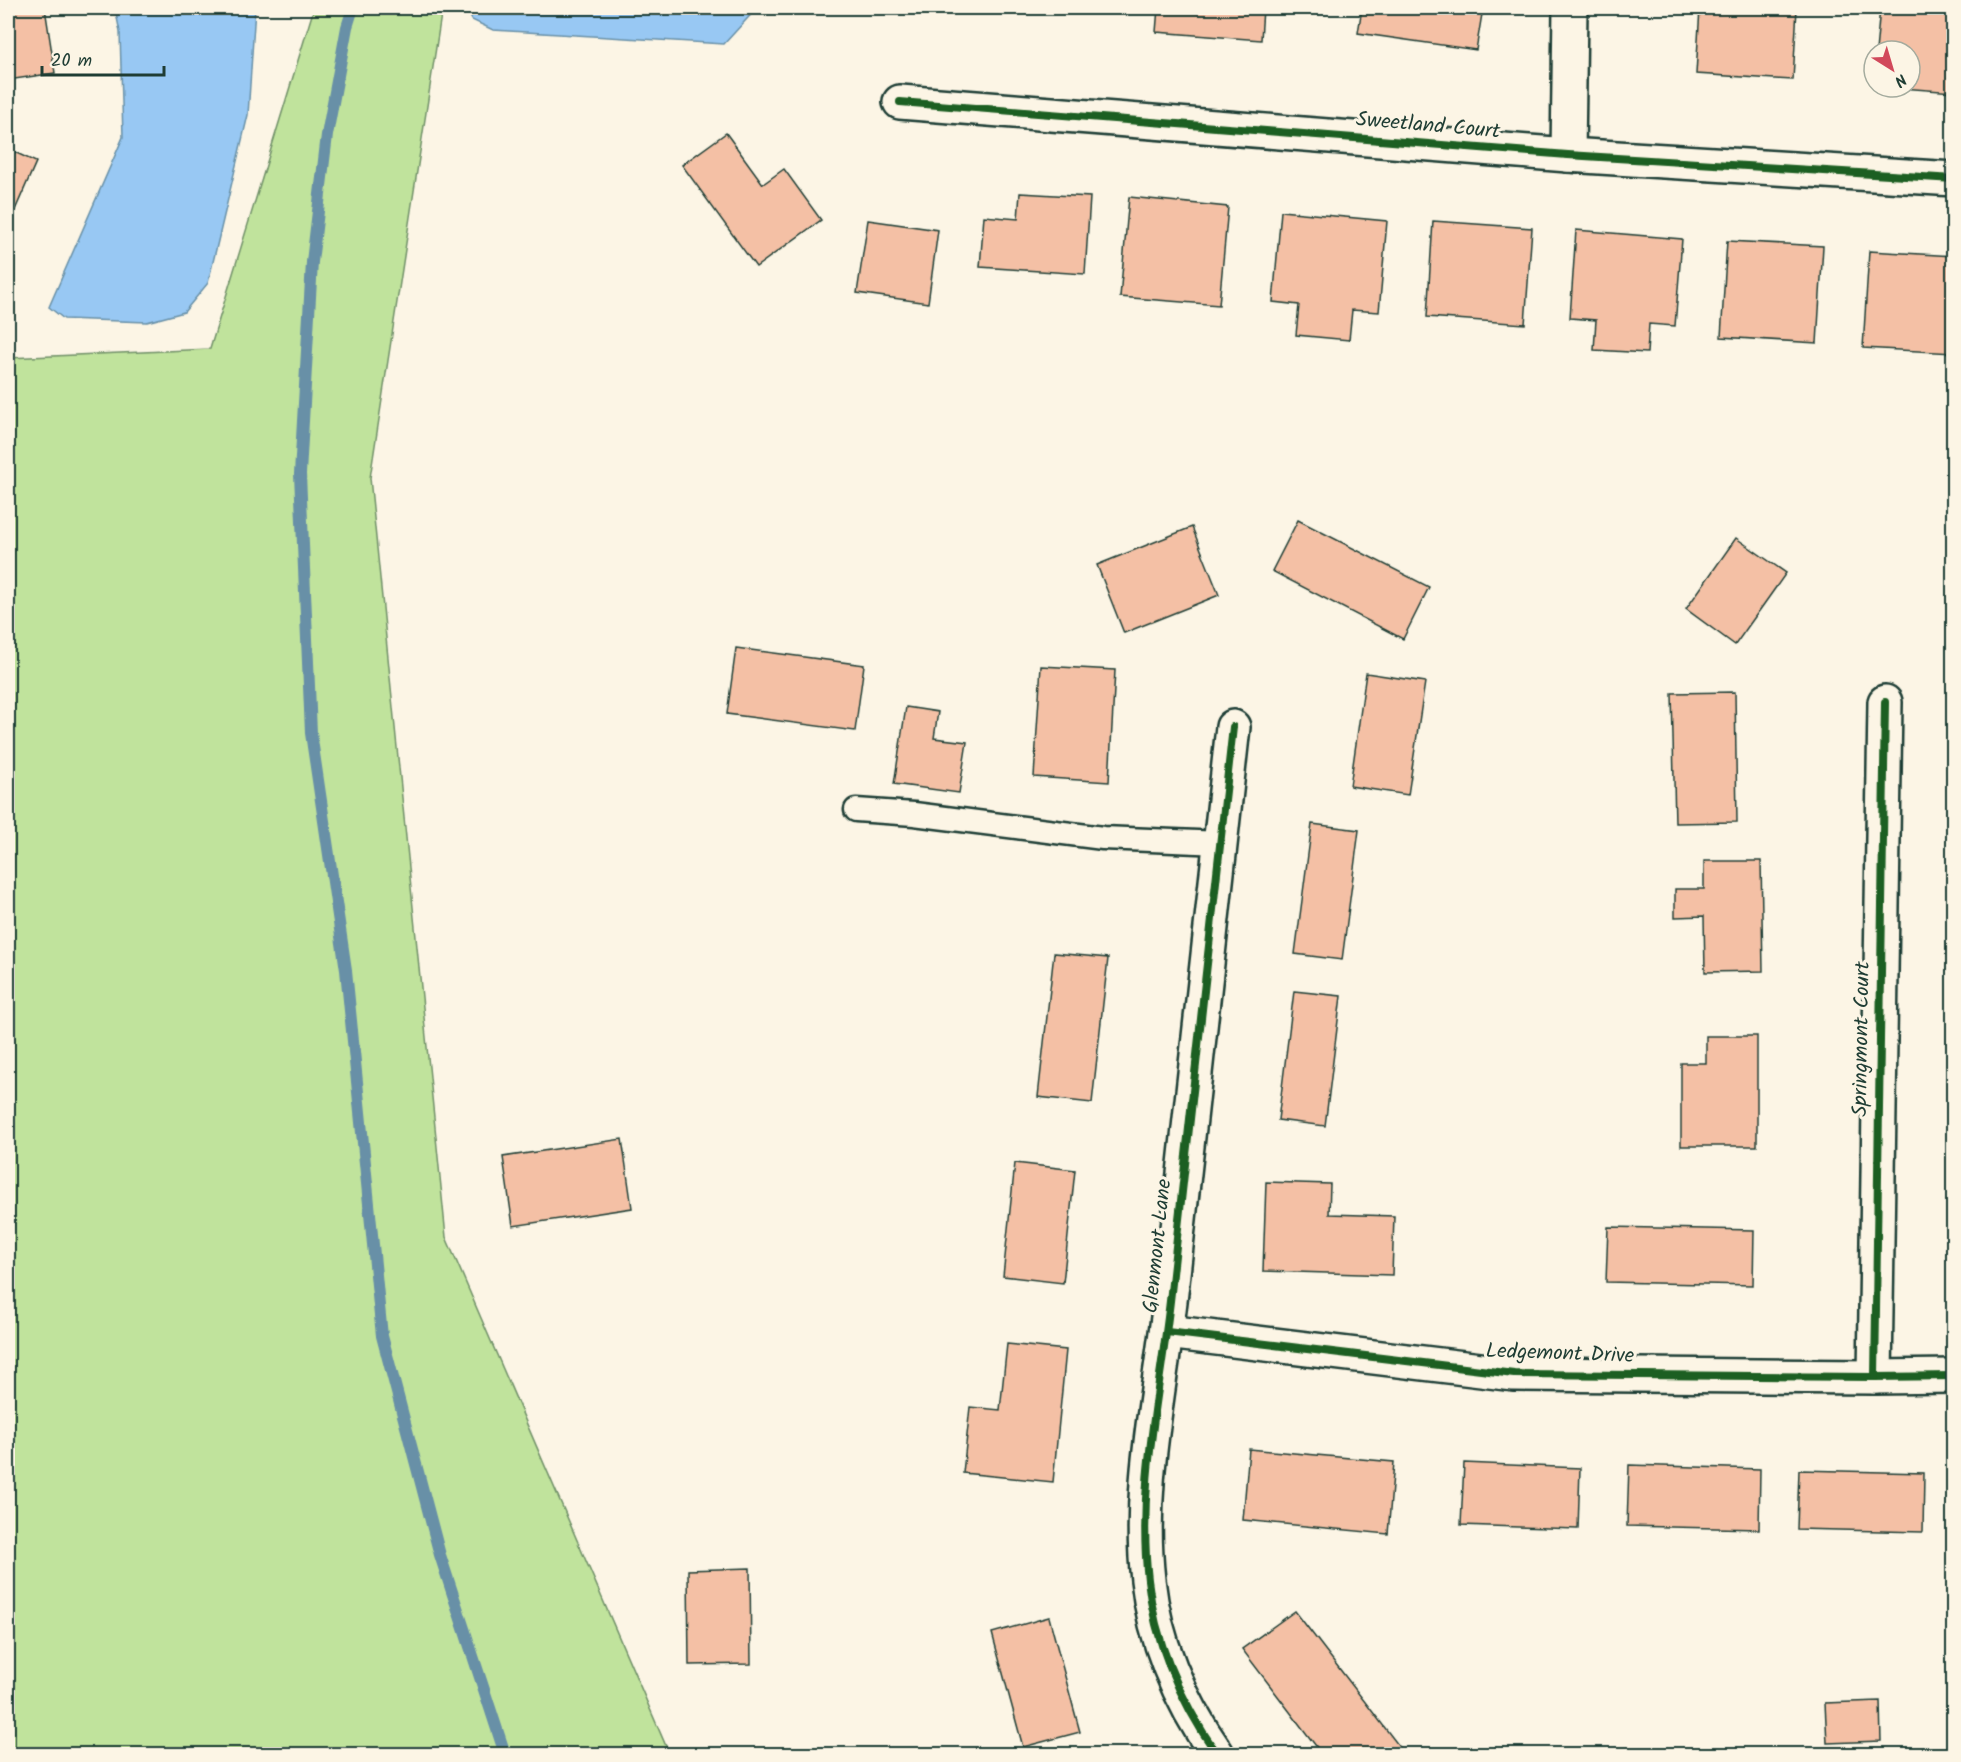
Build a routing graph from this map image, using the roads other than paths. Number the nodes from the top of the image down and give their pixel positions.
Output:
1 (1570, 8) edge
2 (900, 102) dead end
3 (1568, 156) junction
4 (1953, 179) edge
5 (1885, 702) dead end
6 (1233, 727) dead end
7 (856, 810) dead end
8 (1221, 843) junction
9 (1167, 1332) junction
10 (1953, 1376) edge
11 (1875, 1377) junction
12 (1217, 1755) edge

1 - 3 street
2 - 3 street, Sweetland Court
3 - 4 street, Sweetland Court
5 - 11 street, Springmont Court
6 - 8 street, Glenmont Lane
7 - 8 lane
8 - 9 street, Glenmont Lane
9 - 11 street, Ledgemont Drive
9 - 12 street, Glenmont Lane
10 - 11 street, Ledgemont Drive

